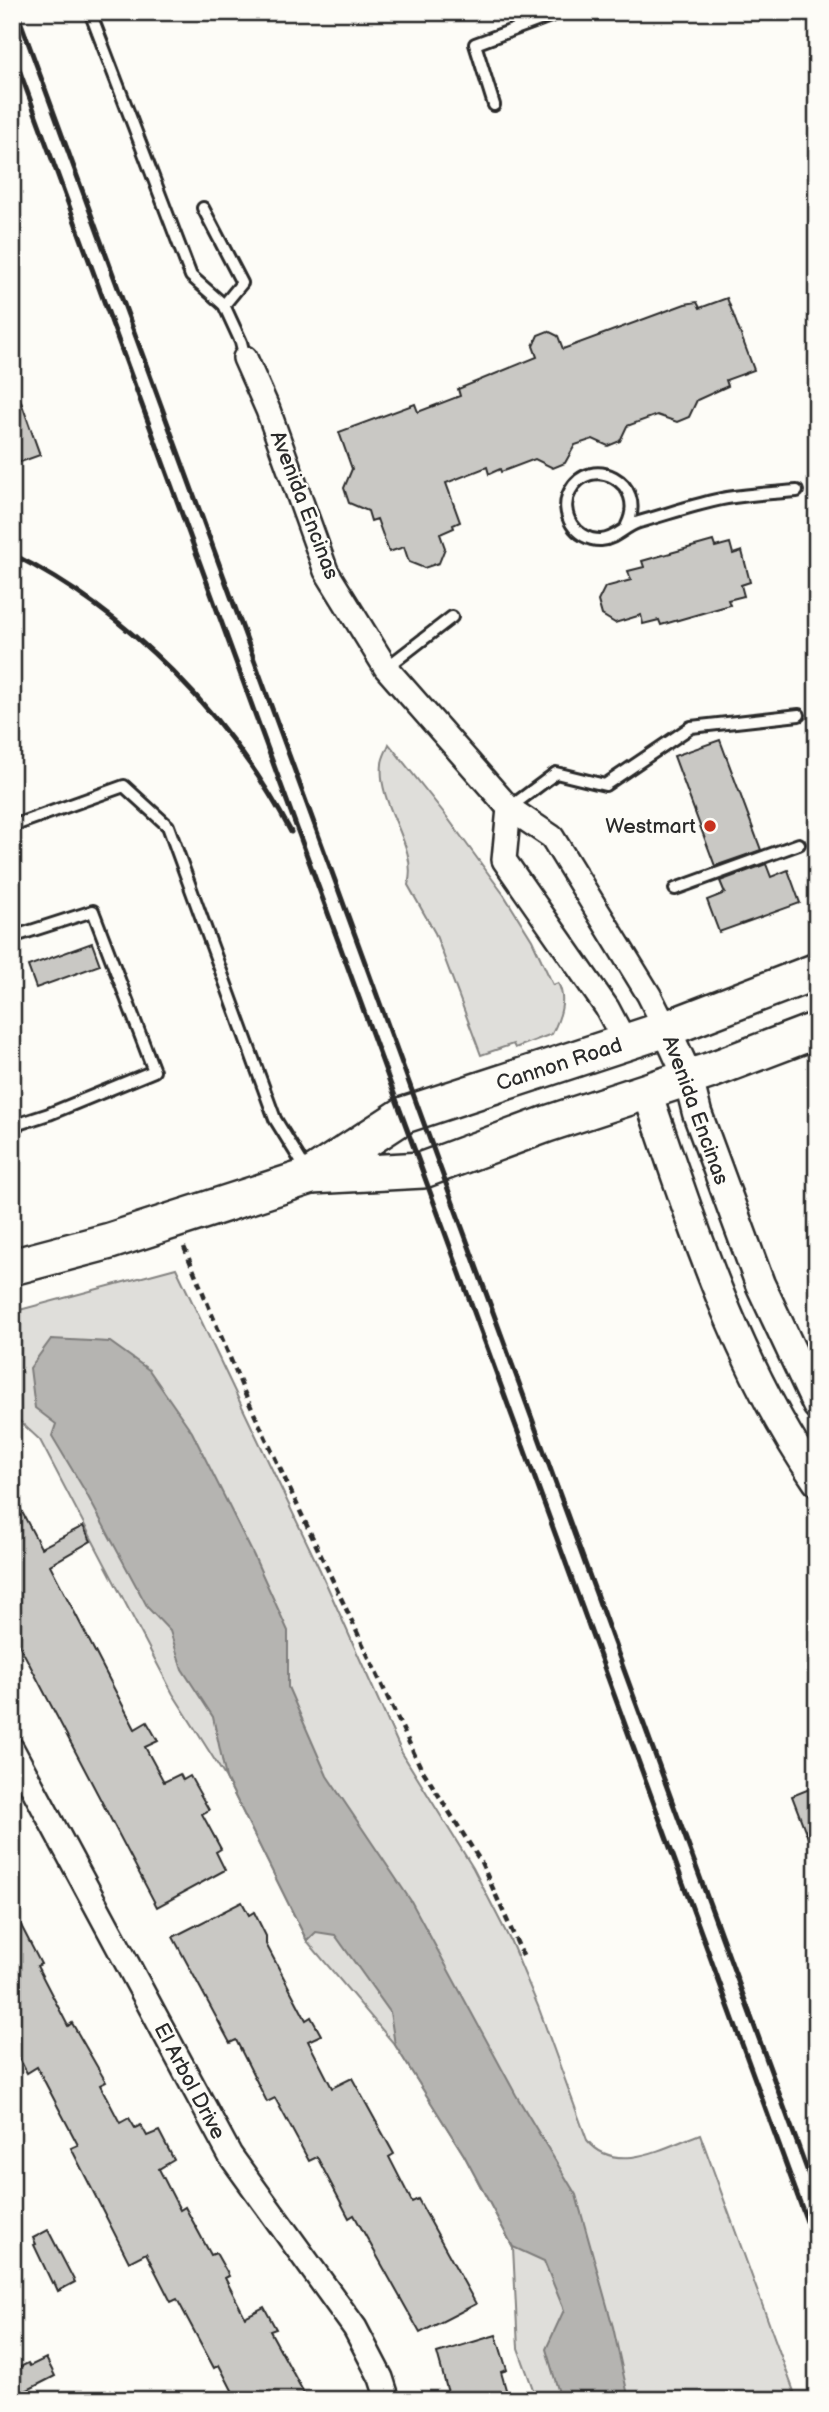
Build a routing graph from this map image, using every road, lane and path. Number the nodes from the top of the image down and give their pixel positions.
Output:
1 (90, 12) edge
2 (561, 12) edge
3 (494, 105) dead end
4 (203, 208) dead end
5 (224, 305) junction
6 (245, 358) joint
7 (797, 491) dead end
8 (627, 525) junction
9 (452, 617) dead end
10 (386, 668) junction
11 (799, 715) dead end
12 (509, 808) junction
13 (12, 826) edge
14 (799, 844) dead end
15 (675, 889) dead end
16 (12, 937) edge
17 (817, 971) edge
18 (666, 1029) junction
19 (817, 1030) edge
20 (625, 1042) junction
21 (688, 1077) junction
22 (647, 1091) junction
23 (12, 1126) edge
24 (311, 1176) junction
25 (173, 1220) junction
26 (12, 1267) edge
27 (817, 1405) edge
28 (817, 1481) edge
29 (12, 1749) edge
30 (524, 1958) dead end
31 (388, 2400) edge

1 - 5 lane
2 - 3 lane
4 - 5 lane
5 - 6 lane
6 - 10 street, Avenida Encinas
7 - 8 lane
8 - 8 lane
9 - 10 lane
10 - 12 street, Avenida Encinas
11 - 12 lane
12 - 18 street, Avenida Encinas
12 - 20 street
13 - 24 lane
14 - 15 lane
16 - 23 lane
17 - 18 main road, Cannon Road
18 - 20 main road, Cannon Road
18 - 21 street, Avenida Encinas
19 - 21 main road, Cannon Road
20 - 24 main road, Cannon Road
21 - 22 main road, Cannon Road
21 - 27 street, Avenida Encinas
22 - 24 main road, Cannon Road
22 - 28 street, Avenida Encinas
24 - 25 main road, Cannon Road
25 - 26 main road, Cannon Road
25 - 30 path
29 - 31 street, El Arbol Drive

